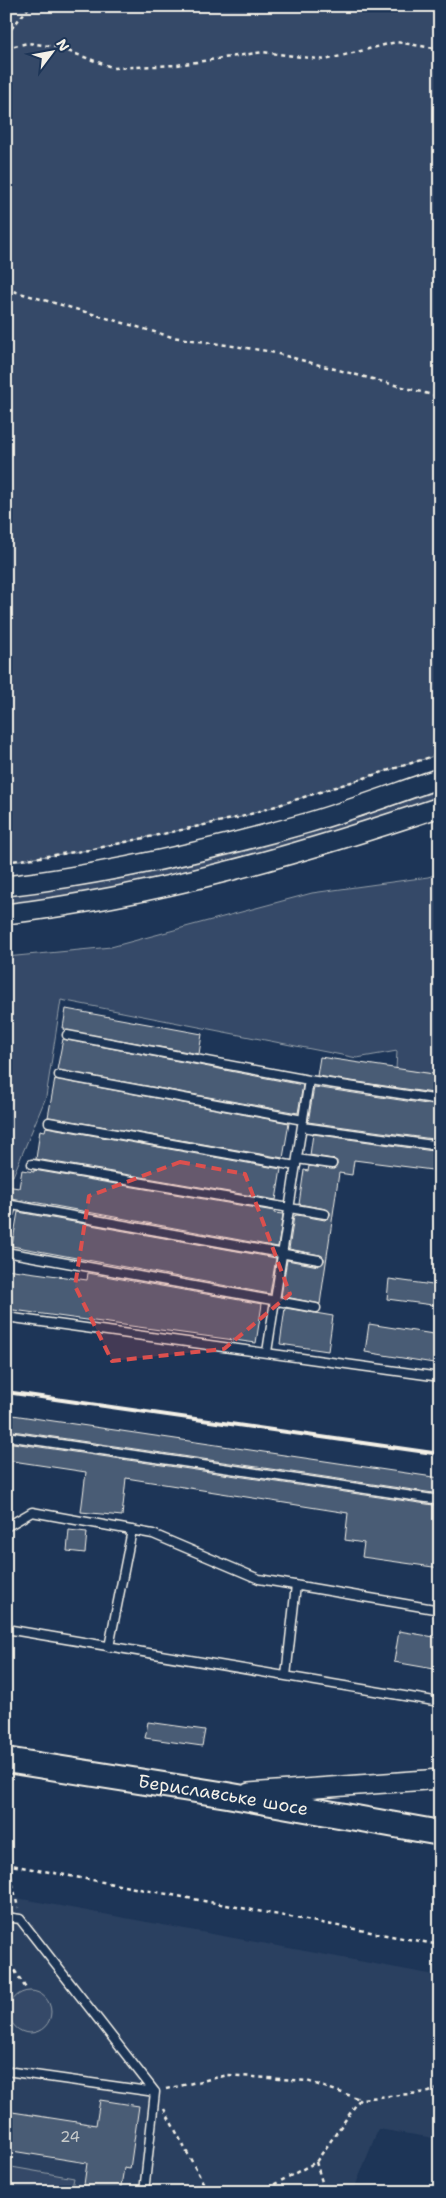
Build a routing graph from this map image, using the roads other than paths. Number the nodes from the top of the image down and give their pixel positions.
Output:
1 (440, 778) edge
2 (440, 807) edge
3 (6, 886) edge
4 (6, 914) edge
5 (67, 1035) dead end
6 (59, 1075) dead end
7 (309, 1080) junction
8 (440, 1100) edge
9 (49, 1122) dead end
10 (303, 1124) junction
11 (440, 1146) edge
12 (297, 1162) junction
13 (32, 1164) dead end
14 (332, 1164) dead end
15 (290, 1209) junction
16 (8, 1214) edge
17 (325, 1214) dead end
18 (6, 1232) edge
19 (6, 1252) edge
20 (282, 1254) junction
21 (319, 1260) dead end
22 (275, 1301) junction
23 (316, 1308) dead end
24 (6, 1317) edge
25 (267, 1352) junction
26 (440, 1377) edge
27 (6, 1436) edge
28 (440, 1500) edge
29 (6, 1527) edge
30 (132, 1530) junction
31 (296, 1585) junction
32 (440, 1610) edge
33 (6, 1629) edge
34 (109, 1646) junction
35 (286, 1676) junction
36 (440, 1702) edge
37 (6, 1760) edge
38 (440, 1780) edge
39 (226, 1794) junction
40 (440, 1833) edge
41 (6, 1917) edge
42 (6, 2071) edge
43 (155, 2092) junction
44 (144, 2192) edge

1 - 3 street
2 - 4 street
5 - 7 lane
6 - 10 lane
7 - 8 lane
7 - 10 lane
9 - 12 lane
10 - 11 lane
10 - 12 lane
12 - 14 lane
12 - 15 lane
13 - 15 lane
15 - 17 lane
15 - 20 lane
16 - 18 lane
16 - 20 lane
19 - 22 lane
20 - 21 lane
20 - 22 lane
22 - 23 lane
22 - 25 lane
24 - 25 lane
25 - 26 lane
27 - 28 lane
29 - 30 lane
30 - 31 lane
30 - 34 lane
31 - 32 lane
31 - 35 lane
33 - 34 lane
34 - 35 lane
35 - 36 lane
37 - 39 main road, Бериславське шосе
38 - 39 street
39 - 40 main road, Бериславське шосе
41 - 43 lane
42 - 43 lane
43 - 44 lane

